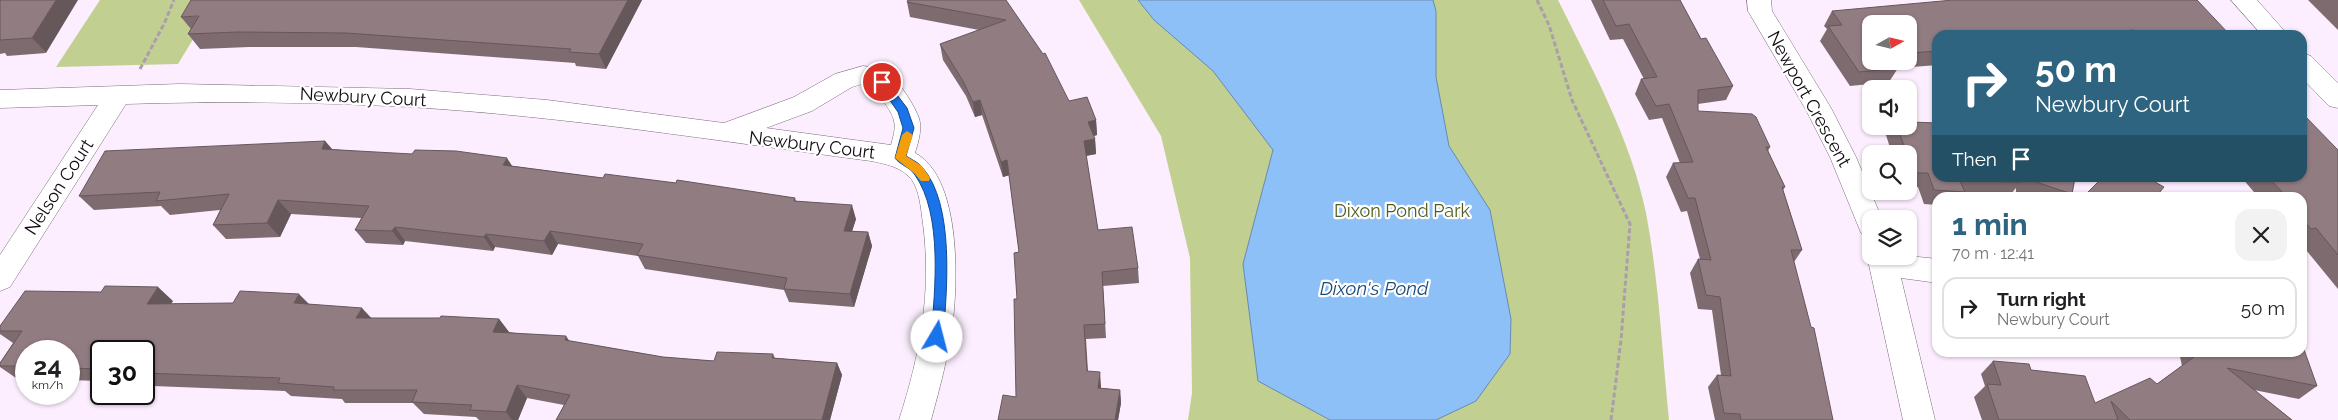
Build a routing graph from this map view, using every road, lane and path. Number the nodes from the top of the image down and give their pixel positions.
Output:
1 (174, 0) edge
2 (1537, 0) edge
3 (1759, 0) edge
4 (2243, 0) edge
5 (2271, 30) edge
6 (2307, 67) edge
7 (119, 94) junction
8 (0, 99) edge
9 (2338, 100) edge
10 (724, 134) junction
11 (900, 158) junction
12 (1865, 210) edge
13 (1883, 265) edge
14 (1904, 265) edge
15 (1932, 270) edge
16 (0, 279) edge
17 (915, 420) edge
18 (1611, 420) edge
19 (1919, 420) edge

1 - 7 path
2 - 18 path
3 - 12 street, Newport Crescent
4 - 5 street
6 - 9 street
7 - 8 street, Newbury Court
7 - 10 street, Newbury Court
7 - 16 street, Nelson Court
10 - 11 street, Newbury Court
10 - 11 street, Newbury Court
11 - 17 street, Newbury Court
13 - 19 street
14 - 15 street

